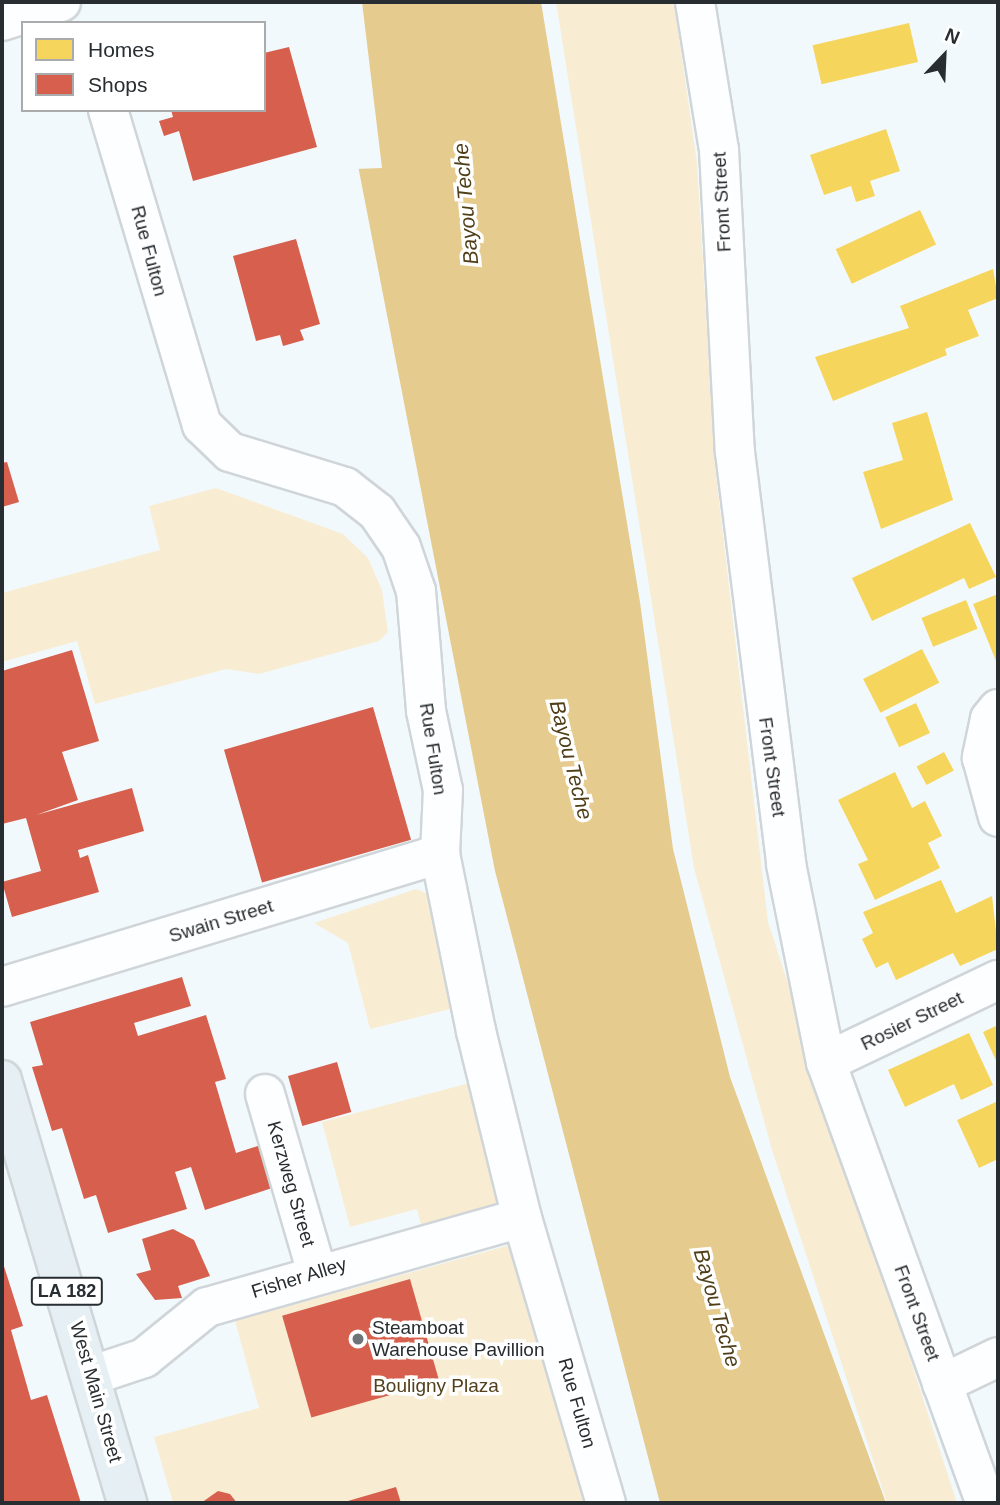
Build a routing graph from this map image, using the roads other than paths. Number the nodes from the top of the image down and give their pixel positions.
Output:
1 (61, 2) edge
2 (75, 2) edge
3 (695, 2) edge
4 (2, 21) edge
5 (80, 21) edge
6 (109, 112) edge
7 (998, 709) edge
8 (998, 817) edge
9 (440, 855) junction
10 (998, 980) edge
11 (2, 987) edge
12 (826, 1062) junction
13 (2, 1083) edge
14 (265, 1094) dead end
15 (522, 1218) junction
16 (317, 1273) junction
17 (998, 1357) edge
18 (93, 1375) junction
19 (942, 1384) junction
20 (127, 1503) edge
21 (606, 1503) edge
22 (986, 1503) edge

1 - 4 street
2 - 5 street
3 - 12 street, Front Street
6 - 9 street, Rue Fulton
7 - 8 street
9 - 11 street, Swain Street
9 - 15 street, Rue Fulton
10 - 12 street, Rosier Street
12 - 19 street, Front Street
13 - 18 main road, West Main Street / LA 182
14 - 16 street, Kerzweg Street
15 - 16 street, Fisher Alley
15 - 21 street, Rue Fulton
16 - 18 street, Fisher Alley
17 - 19 street
18 - 20 main road, West Main Street / LA 182
19 - 22 street, Front Street

